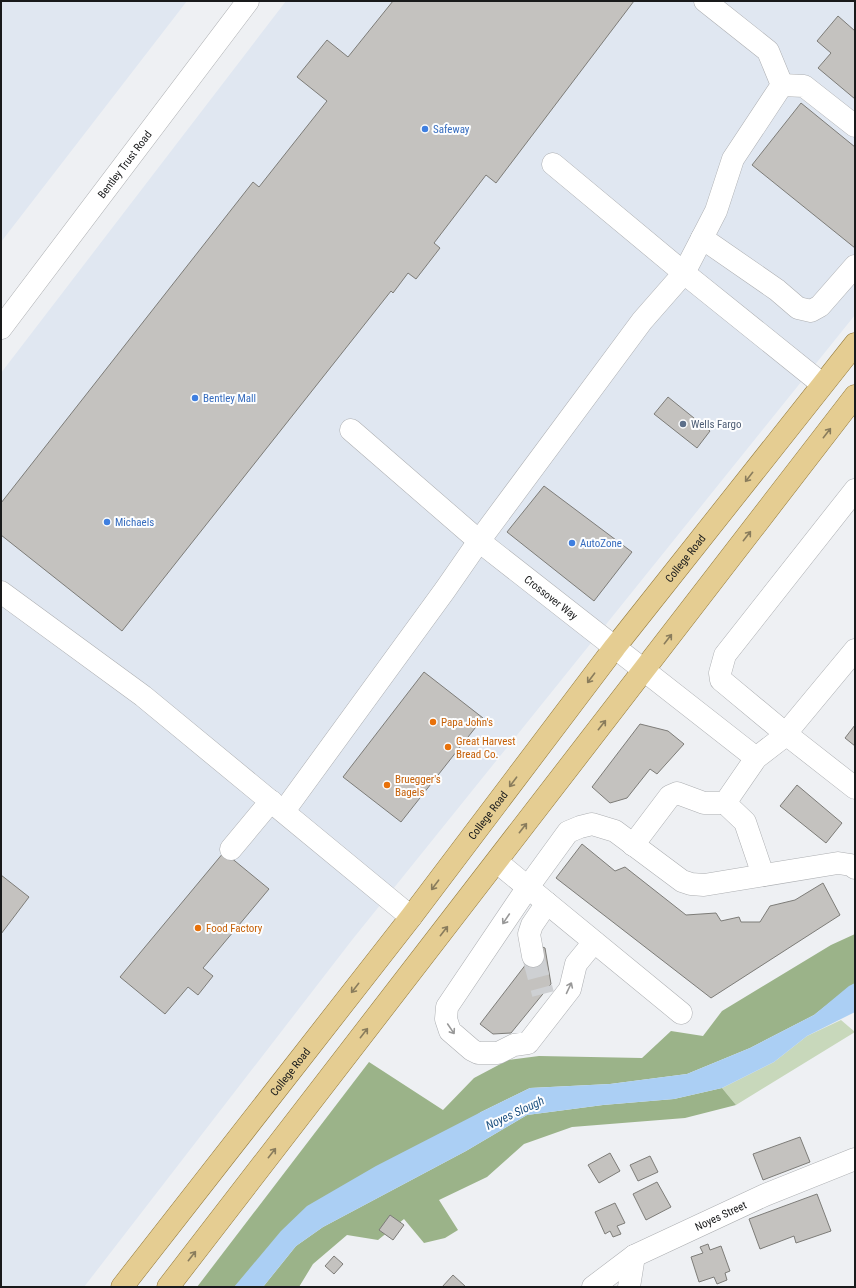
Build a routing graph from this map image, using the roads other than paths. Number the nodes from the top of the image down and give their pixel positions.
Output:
1 (248, 1) edge
2 (705, 1) edge
3 (782, 85) junction
4 (855, 126) edge
5 (553, 164) dead end
6 (702, 238) junction
7 (855, 266) edge
8 (684, 273) junction
9 (1, 328) edge
10 (855, 344) edge
11 (822, 384) junction
12 (855, 396) edge
13 (351, 430) dead end
14 (855, 490) edge
15 (479, 541) junction
16 (1, 592) edge
17 (615, 647) junction
18 (855, 650) edge
19 (644, 670) junction
20 (786, 734) junction
21 (756, 758) junction
22 (855, 788) edge
23 (725, 803) junction
24 (278, 806) junction
25 (633, 844) junction
26 (232, 849) dead end
27 (497, 862) junction
28 (855, 868) edge
29 (763, 875) junction
30 (528, 887) junction
31 (547, 903) junction
32 (411, 917) junction
33 (594, 942) junction
34 (533, 956) tunnel mouth
35 (681, 1014) dead end
36 (855, 1159) edge
37 (634, 1256) junction
38 (122, 1287) edge
39 (168, 1287) edge
40 (593, 1287) edge
41 (629, 1287) edge

1 - 9 street, Bentley Trust Road
2 - 3 street
3 - 4 street
3 - 6 street
5 - 8 street
6 - 7 street
6 - 8 street
8 - 11 street
8 - 15 street
10 - 11 main road, College Road
11 -> 17 main road, College Road
19 -> 12 main road
13 - 15 street, Crossover Way
14 - 20 street
15 - 17 street, Crossover Way
15 - 24 street
16 - 24 street
17 - 19 street, Crossover Way
17 -> 32 main road, College Road
18 - 20 street
19 - 21 street, Crossover Way
27 -> 19 main road
20 - 21 street
20 - 22 street
21 - 23 street
23 - 25 street
23 - 29 street
24 - 26 street
24 - 32 street
25 - 29 street
25 - 30 street
27 - 30 street
39 -> 27 main road
28 - 29 street
30 - 31 street
30 -> 33 street
31 - 33 street
31 - 34 street
32 -> 38 main road, College Road
33 - 35 street
36 - 37 street, Noyes Street
37 - 40 street, Noyes Street
37 - 41 street

